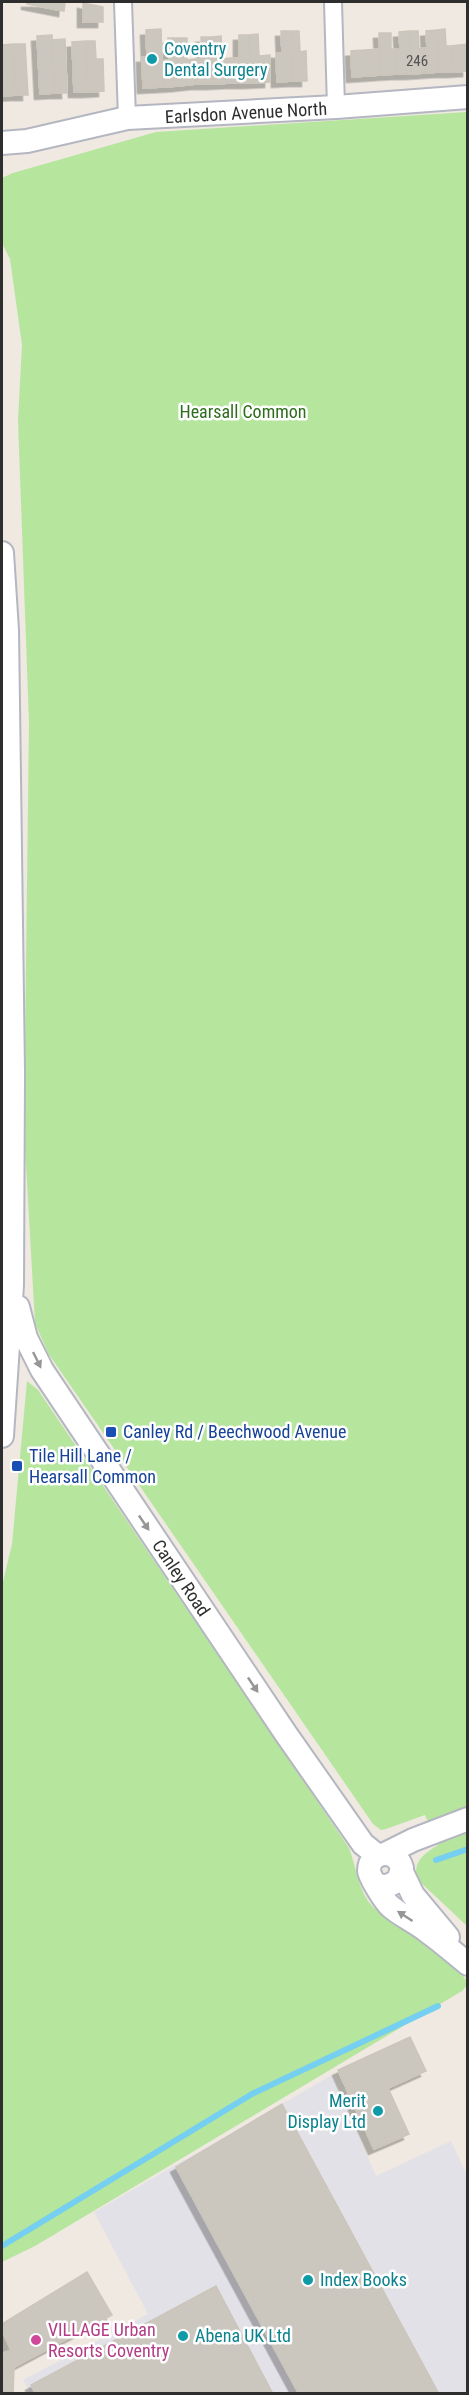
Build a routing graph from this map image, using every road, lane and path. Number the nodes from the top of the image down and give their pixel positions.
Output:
1 (123, 2) edge
2 (333, 2) edge
3 (468, 97) edge
4 (336, 107) junction
5 (127, 118) junction
6 (27, 141) junction
7 (2, 143) edge
8 (2, 152) edge
9 (2, 553) edge
10 (12, 1285) junction
11 (2, 1436) edge
12 (468, 1819) edge
13 (392, 1862) junction
14 (468, 1963) edge

1 - 5 street
2 - 4 street
3 - 4 main road, Earlsdon Avenue North
4 - 5 main road, Earlsdon Avenue North
5 - 6 main road, Earlsdon Avenue North
6 - 7 main road, Earlsdon Avenue North
6 - 8 main road, Earlsdon Avenue North
9 - 10 main road
10 - 11 main road
10 -> 13 main road, Canley Road
12 - 13 main road
13 - 14 main road, Canley Road
14 -> 13 main road, Canley Road

